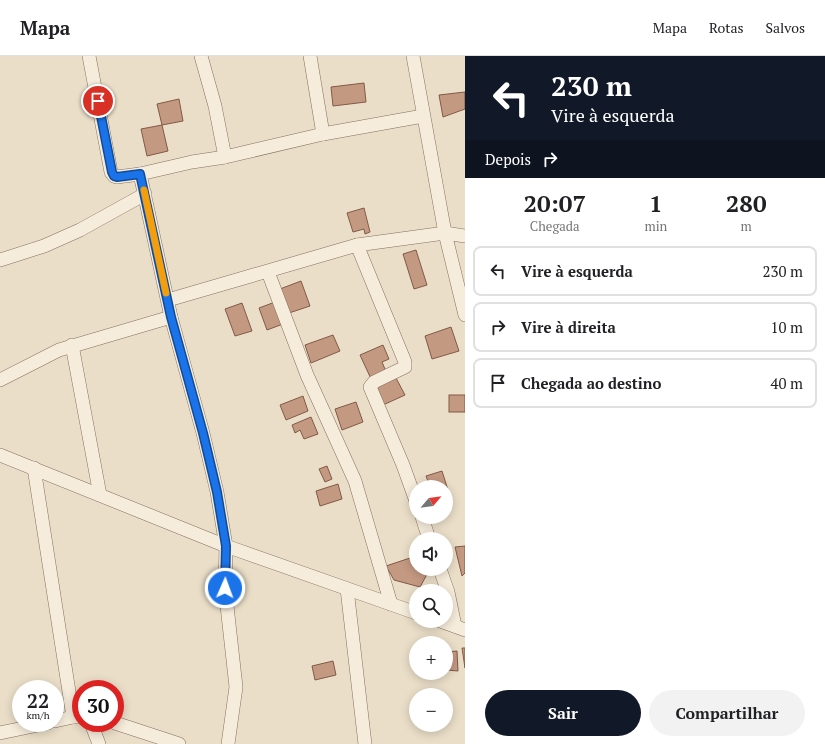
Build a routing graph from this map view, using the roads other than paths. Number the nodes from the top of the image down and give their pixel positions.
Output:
1 (89, 56) edge
2 (201, 56) edge
3 (310, 56) edge
4 (413, 56) edge
5 (423, 116) junction
6 (323, 134) junction
7 (225, 157) junction
8 (140, 174) junction
9 (145, 194) junction
10 (445, 233) junction
11 (465, 236) edge
12 (357, 246) junction
13 (0, 260) edge
14 (268, 272) junction
15 (168, 300) junction
16 (465, 315) edge
17 (171, 317) junction
18 (72, 345) junction
19 (0, 380) edge
20 (0, 455) edge
21 (34, 468) junction
22 (409, 481) edge
23 (100, 495) junction
24 (226, 546) junction
25 (442, 576) edge
26 (347, 589) junction
27 (391, 604) junction
28 (409, 610) edge
29 (460, 628) edge
30 (72, 688) edge
31 (124, 726) edge
32 (12, 730) edge
33 (94, 732) edge
34 (0, 733) edge
35 (99, 744) edge
36 (179, 744) edge
37 (228, 744) edge
38 (365, 744) edge

1 - 8 street
2 - 7 street
3 - 6 street
4 - 5 street
5 - 6 street
5 - 10 street
6 - 7 street
7 - 8 street
8 - 9 street
9 - 13 street
9 - 15 street
10 - 11 street
10 - 12 street
10 - 16 street
12 - 14 street
12 - 22 street
14 - 15 street
14 - 27 street
15 - 17 street
17 - 18 street
17 - 24 street
18 - 19 street
18 - 23 street
20 - 21 street
21 - 23 street
21 - 30 street
23 - 24 street
24 - 26 street
24 - 37 street
25 - 29 street
26 - 27 street
26 - 38 street
27 - 28 street
31 - 36 street
32 - 34 street
33 - 35 street

